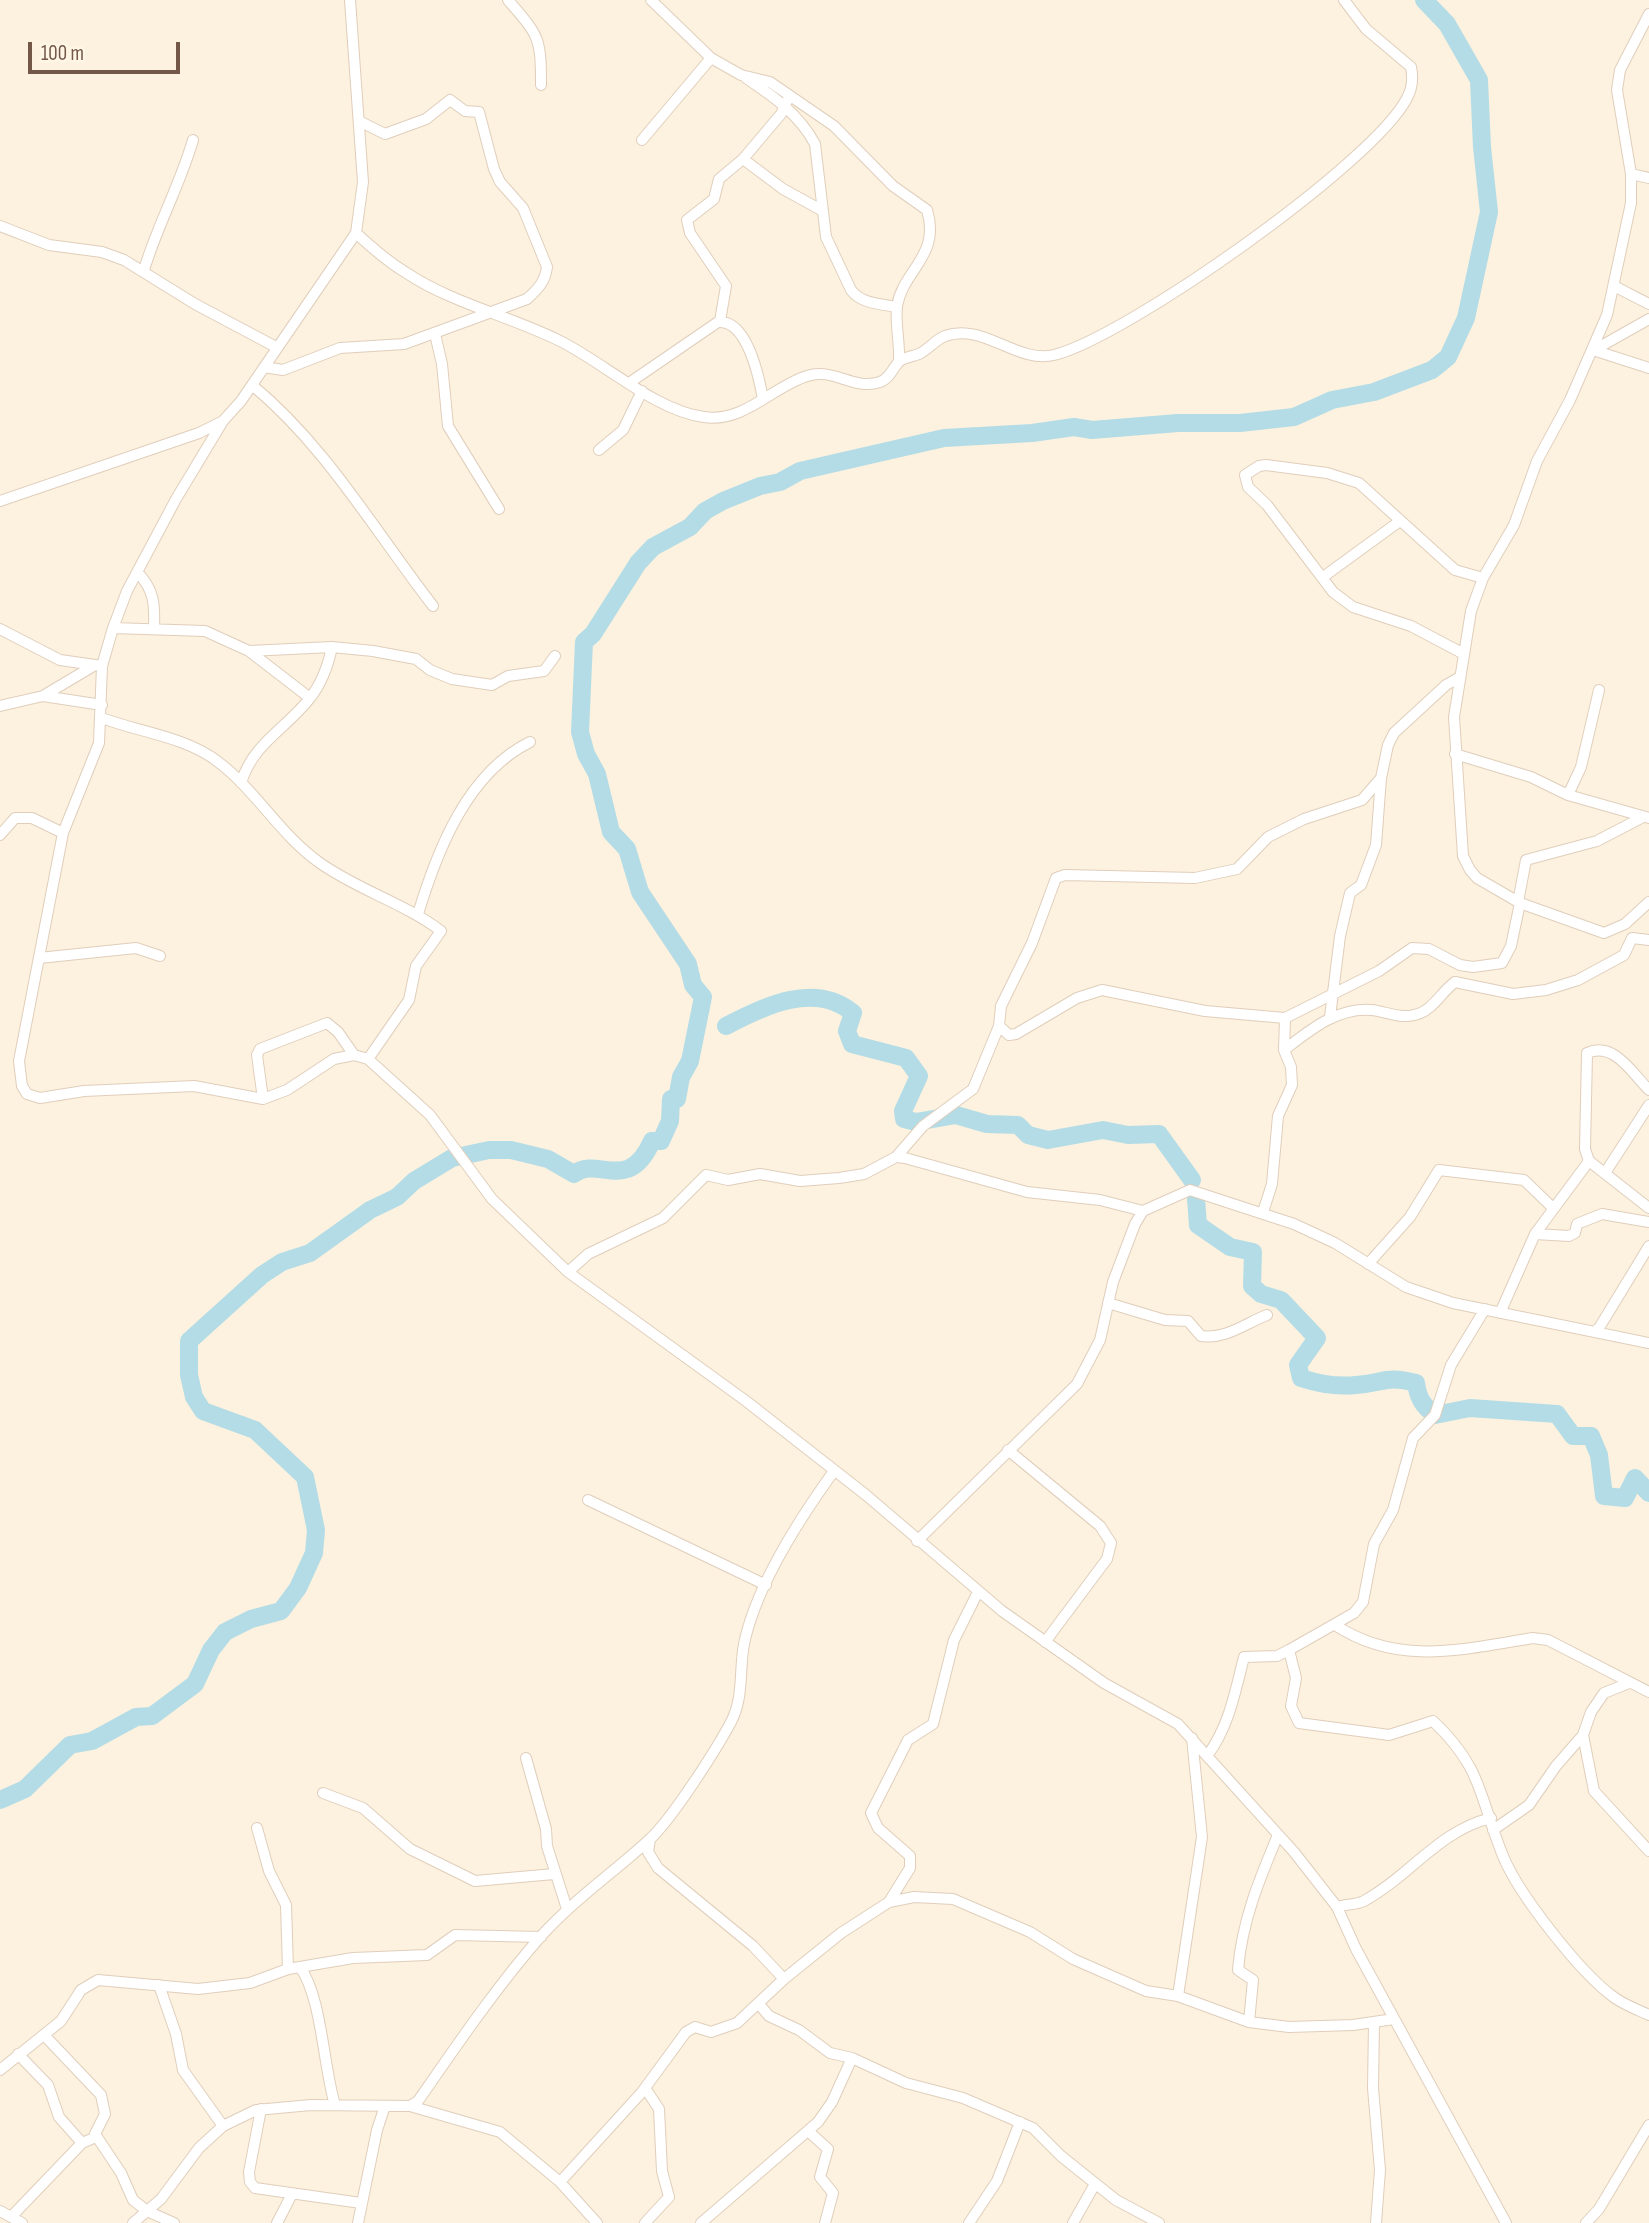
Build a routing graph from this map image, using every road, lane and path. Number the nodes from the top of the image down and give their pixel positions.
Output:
1 (350, 0) edge
2 (508, 0) edge
3 (651, 0) edge
4 (1344, 0) edge
5 (1649, 13) edge
6 (711, 58) junction
7 (541, 85) dead end
8 (786, 101) junction
9 (359, 121) junction
10 (193, 140) dead end
11 (642, 140) dead end
12 (743, 159) junction
13 (1631, 174) junction
14 (1649, 178) edge
15 (823, 211) junction
16 (0, 226) edge
17 (356, 233) junction
18 (144, 270) junction
19 (1614, 286) junction
20 (1649, 304) edge
21 (897, 307) junction
22 (489, 310) junction
23 (1649, 318) edge
24 (720, 321) junction
25 (435, 334) junction
26 (276, 347) junction
27 (1594, 350) junction
28 (900, 361) junction
29 (264, 367) junction
30 (1649, 368) edge
31 (629, 383) junction
32 (252, 385) junction
33 (642, 391) junction
34 (763, 399) junction
35 (223, 421) junction
36 (599, 450) dead end
37 (0, 501) edge
38 (499, 509) dead end
39 (1400, 522) junction
40 (137, 572) junction
41 (1323, 577) junction
42 (1483, 578) junction
43 (433, 606) dead end
44 (113, 628) junction
45 (154, 628) junction
46 (0, 629) edge
47 (332, 648) junction
48 (249, 651) junction
49 (1464, 653) junction
50 (555, 656) dead end
51 (99, 665) junction
52 (1460, 677) junction
53 (1600, 691) dead end
54 (43, 696) junction
55 (310, 698) junction
56 (102, 705) junction
57 (0, 706) edge
58 (102, 718) junction
59 (530, 741) dead end
60 (1455, 754) junction
61 (1381, 778) junction
62 (240, 783) junction
63 (1568, 795) junction
64 (1646, 818) edge
65 (62, 833) junction
66 (0, 835) edge
67 (1519, 902) junction
68 (1649, 902) edge
69 (418, 914) junction
70 (1649, 940) edge
71 (160, 956) dead end
72 (39, 958) junction
73 (1330, 996) junction
74 (1330, 1017) junction
75 (1286, 1018) junction
76 (999, 1026) junction
77 (1284, 1050) junction
78 (354, 1055) junction
79 (368, 1059) junction
80 (1649, 1090) edge
81 (262, 1099) junction
82 (1649, 1105) edge
83 (896, 1157) junction
84 (1589, 1161) junction
85 (1605, 1173) junction
86 (1553, 1208) junction
87 (1649, 1208) edge
88 (1143, 1211) junction
89 (1263, 1212) junction
90 (1649, 1222) edge
91 (1535, 1234) junction
92 (1649, 1246) edge
93 (1368, 1264) junction
94 (568, 1272) junction
95 (1108, 1303) junction
96 (1485, 1309) junction
97 (1500, 1312) junction
98 (1267, 1315) dead end
99 (1594, 1331) junction
100 (1649, 1343) edge
101 (1008, 1450) junction
102 (834, 1471) junction
103 (588, 1500) dead end
104 (917, 1541) junction
105 (766, 1585) junction
106 (978, 1592) junction
107 (1335, 1625) junction
108 (1045, 1642) junction
109 (1289, 1650) junction
110 (1629, 1683) junction
111 (1649, 1692) edge
112 (1583, 1735) junction
113 (1192, 1738) junction
114 (1207, 1756) junction
115 (526, 1758) dead end
116 (323, 1793) dead end
117 (1491, 1818) junction
118 (257, 1828) dead end
119 (1493, 1830) junction
120 (1278, 1835) junction
121 (650, 1839) junction
122 (1649, 1851) edge
123 (554, 1874) junction
124 (889, 1902) junction
125 (1337, 1907) junction
126 (567, 1909) junction
127 (541, 1937) junction
128 (300, 1967) junction
129 (288, 1969) junction
130 (784, 1979) junction
131 (159, 1985) junction
132 (1178, 1996) junction
133 (758, 2003) junction
134 (1649, 2015) edge
135 (1394, 2019) junction
136 (1249, 2022) junction
137 (1374, 2023) junction
138 (44, 2035) junction
139 (18, 2054) junction
140 (852, 2058) junction
141 (0, 2070) edge
142 (427, 2088) junction
143 (646, 2088) junction
144 (335, 2105) junction
145 (386, 2106) junction
146 (410, 2106) junction
147 (261, 2109) junction
148 (429, 2113) junction
149 (1020, 2122) junction
150 (1649, 2125) edge
151 (223, 2126) junction
152 (808, 2131) junction
153 (96, 2137) junction
154 (82, 2143) junction
155 (560, 2182) junction
156 (1096, 2184) junction
157 (292, 2194) junction
158 (361, 2203) junction
159 (0, 2211) edge
160 (147, 2211) junction
161 (11, 2217) junction
162 (22, 2223) edge
163 (133, 2223) edge
164 (174, 2223) edge
165 (276, 2223) edge
166 (358, 2223) edge
167 (597, 2223) edge
168 (645, 2223) edge
169 (701, 2223) edge
170 (825, 2223) edge
171 (969, 2223) edge
172 (1073, 2223) edge
173 (1159, 2223) edge
174 (1376, 2223) edge
175 (1506, 2223) edge
176 (1586, 2223) edge

1 - 9 street
2 - 7 street
3 - 6 street
4 - 28 street
5 - 13 street
6 - 8 street
6 - 11 street
8 - 12 street
8 - 15 street
8 - 21 street
9 - 17 street
9 - 22 street
10 - 18 street
12 - 15 street
12 - 24 street
13 - 14 street
13 - 19 street
15 - 21 street
16 - 18 street
17 - 22 street
17 - 26 street
18 - 26 street
19 - 20 street
19 - 27 street
21 - 28 street
22 - 25 street
22 - 31 street
23 - 27 street
24 - 31 street
24 - 34 street
25 - 29 street
25 - 38 street
26 - 29 street
27 - 30 street
27 - 42 street
28 - 34 street
29 - 32 street
31 - 33 street
32 - 35 street
32 - 43 street
33 - 34 street
33 - 36 street
35 - 37 street
35 - 40 street
39 - 41 street
39 - 41 street
39 - 42 street
40 - 44 street
40 - 45 street
41 - 49 street
42 - 49 street
44 - 45 street
44 - 51 street
45 - 48 street
46 - 51 street
47 - 48 street
47 - 50 street
47 - 55 street
48 - 55 street
49 - 52 street
51 - 54 street
51 - 56 street
52 - 60 street
52 - 61 street
53 - 63 street
54 - 56 street
54 - 57 street
55 - 62 street
56 - 58 street
58 - 62 street
58 - 65 street
59 - 69 street
60 - 63 street
60 - 67 street
61 - 73 street
61 - 76 street
62 - 69 street
63 - 64 street
64 - 67 street
65 - 66 street
65 - 72 street
67 - 68 street
67 - 73 street
69 - 79 street
70 - 74 street
71 - 72 street
72 - 81 street
73 - 74 street
73 - 75 street
74 - 77 street
75 - 76 street
75 - 77 street
76 - 83 street
77 - 89 street
78 - 79 street
78 - 81 street
78 - 81 street
79 - 94 street
80 - 84 street
82 - 85 street
83 - 88 street
83 - 94 street
84 - 85 street
84 - 86 street
85 - 87 street
86 - 91 street
86 - 93 street
88 - 89 street
88 - 95 street
89 - 93 street
90 - 91 street
91 - 97 street
92 - 99 street
93 - 96 street
94 - 102 street
95 - 98 street
95 - 101 street
96 - 97 street
96 - 107 street
97 - 99 street
99 - 100 street
101 - 104 street
101 - 108 street
102 - 104 street
102 - 105 street
103 - 105 street
104 - 106 street
105 - 121 street
106 - 108 street
106 - 124 street
107 - 109 street
107 - 110 street
108 - 113 street
109 - 114 street
109 - 117 street
110 - 111 street
110 - 112 street
112 - 119 street
112 - 122 street
113 - 114 street
113 - 132 street
114 - 120 street
115 - 123 street
116 - 123 street
117 - 119 street
117 - 125 street
118 - 129 street
119 - 134 street
120 - 125 street
120 - 136 street
121 - 126 street
121 - 130 street
123 - 126 street
124 - 130 street
124 - 132 street
125 - 135 street
126 - 127 street
127 - 128 street
127 - 142 street
128 - 129 street
128 - 144 street
129 - 131 street
130 - 133 street
131 - 138 street
131 - 151 street
132 - 136 street
133 - 140 street
133 - 143 street
135 - 137 street
135 - 175 street
136 - 137 street
137 - 174 street
138 - 139 street
138 - 153 street
139 - 141 street
139 - 154 street
140 - 149 street
140 - 152 street
142 - 146 street
142 - 148 street
143 - 155 street
143 - 168 street
144 - 145 street
144 - 147 street
145 - 146 street
145 - 158 street
146 - 148 street
147 - 151 street
147 - 157 street
148 - 155 street
149 - 156 street
149 - 171 street
150 - 176 street
151 - 160 street
152 - 169 street
152 - 170 street
153 - 154 street
153 - 160 street
154 - 161 street
155 - 167 street
156 - 172 street
156 - 173 street
157 - 158 street
157 - 165 street
158 - 166 street
159 - 161 street
160 - 163 street
160 - 164 street
161 - 162 street

